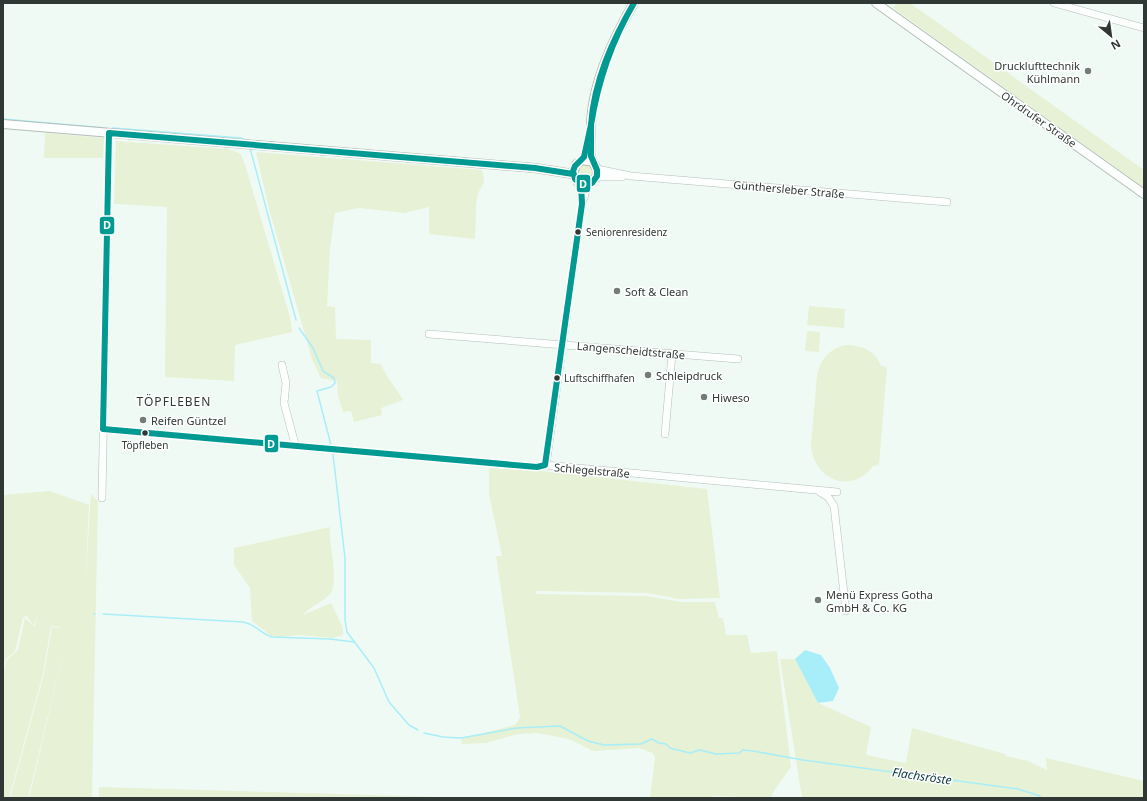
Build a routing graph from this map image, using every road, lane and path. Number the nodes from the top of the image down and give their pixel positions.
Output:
1 (634, 3) edge
2 (876, 3) edge
3 (1054, 3) edge
4 (1144, 28) edge
5 (3, 124) edge
6 (591, 129) junction
7 (109, 133) junction
8 (583, 160) junction
9 (596, 170) junction
10 (574, 171) junction
11 (584, 184) junction
12 (1144, 194) edge
13 (947, 202) dead end
14 (429, 334) dead end
15 (563, 345) junction
16 (672, 354) junction
17 (738, 359) dead end
18 (282, 365) dead end
19 (103, 429) junction
20 (665, 434) dead end
21 (295, 444) junction
22 (545, 466) junction
23 (818, 491) junction
24 (837, 492) dead end
25 (102, 498) dead end
26 (846, 611) dead end

1 - 6 main road
2 - 12 main road, Ohrdrufer Straße
3 - 4 street
5 - 7 main road
6 - 8 main road
6 - 9 main road
7 - 10 main road
7 - 19 street
8 - 9 main road
8 - 10 main road
9 - 11 main road
9 - 13 street, Günthersleber Straße
10 - 11 main road
11 - 15 street
14 - 15 street, Langenscheidtstraße
15 - 16 street, Langenscheidtstraße
15 - 22 street
16 - 17 street, Langenscheidtstraße
16 - 20 street
18 - 21 street
19 - 21 street, Schlegelstraße
19 - 25 street
21 - 22 street, Schlegelstraße
22 - 23 street, Schlegelstraße
23 - 24 street, Schlegelstraße
23 - 26 street

